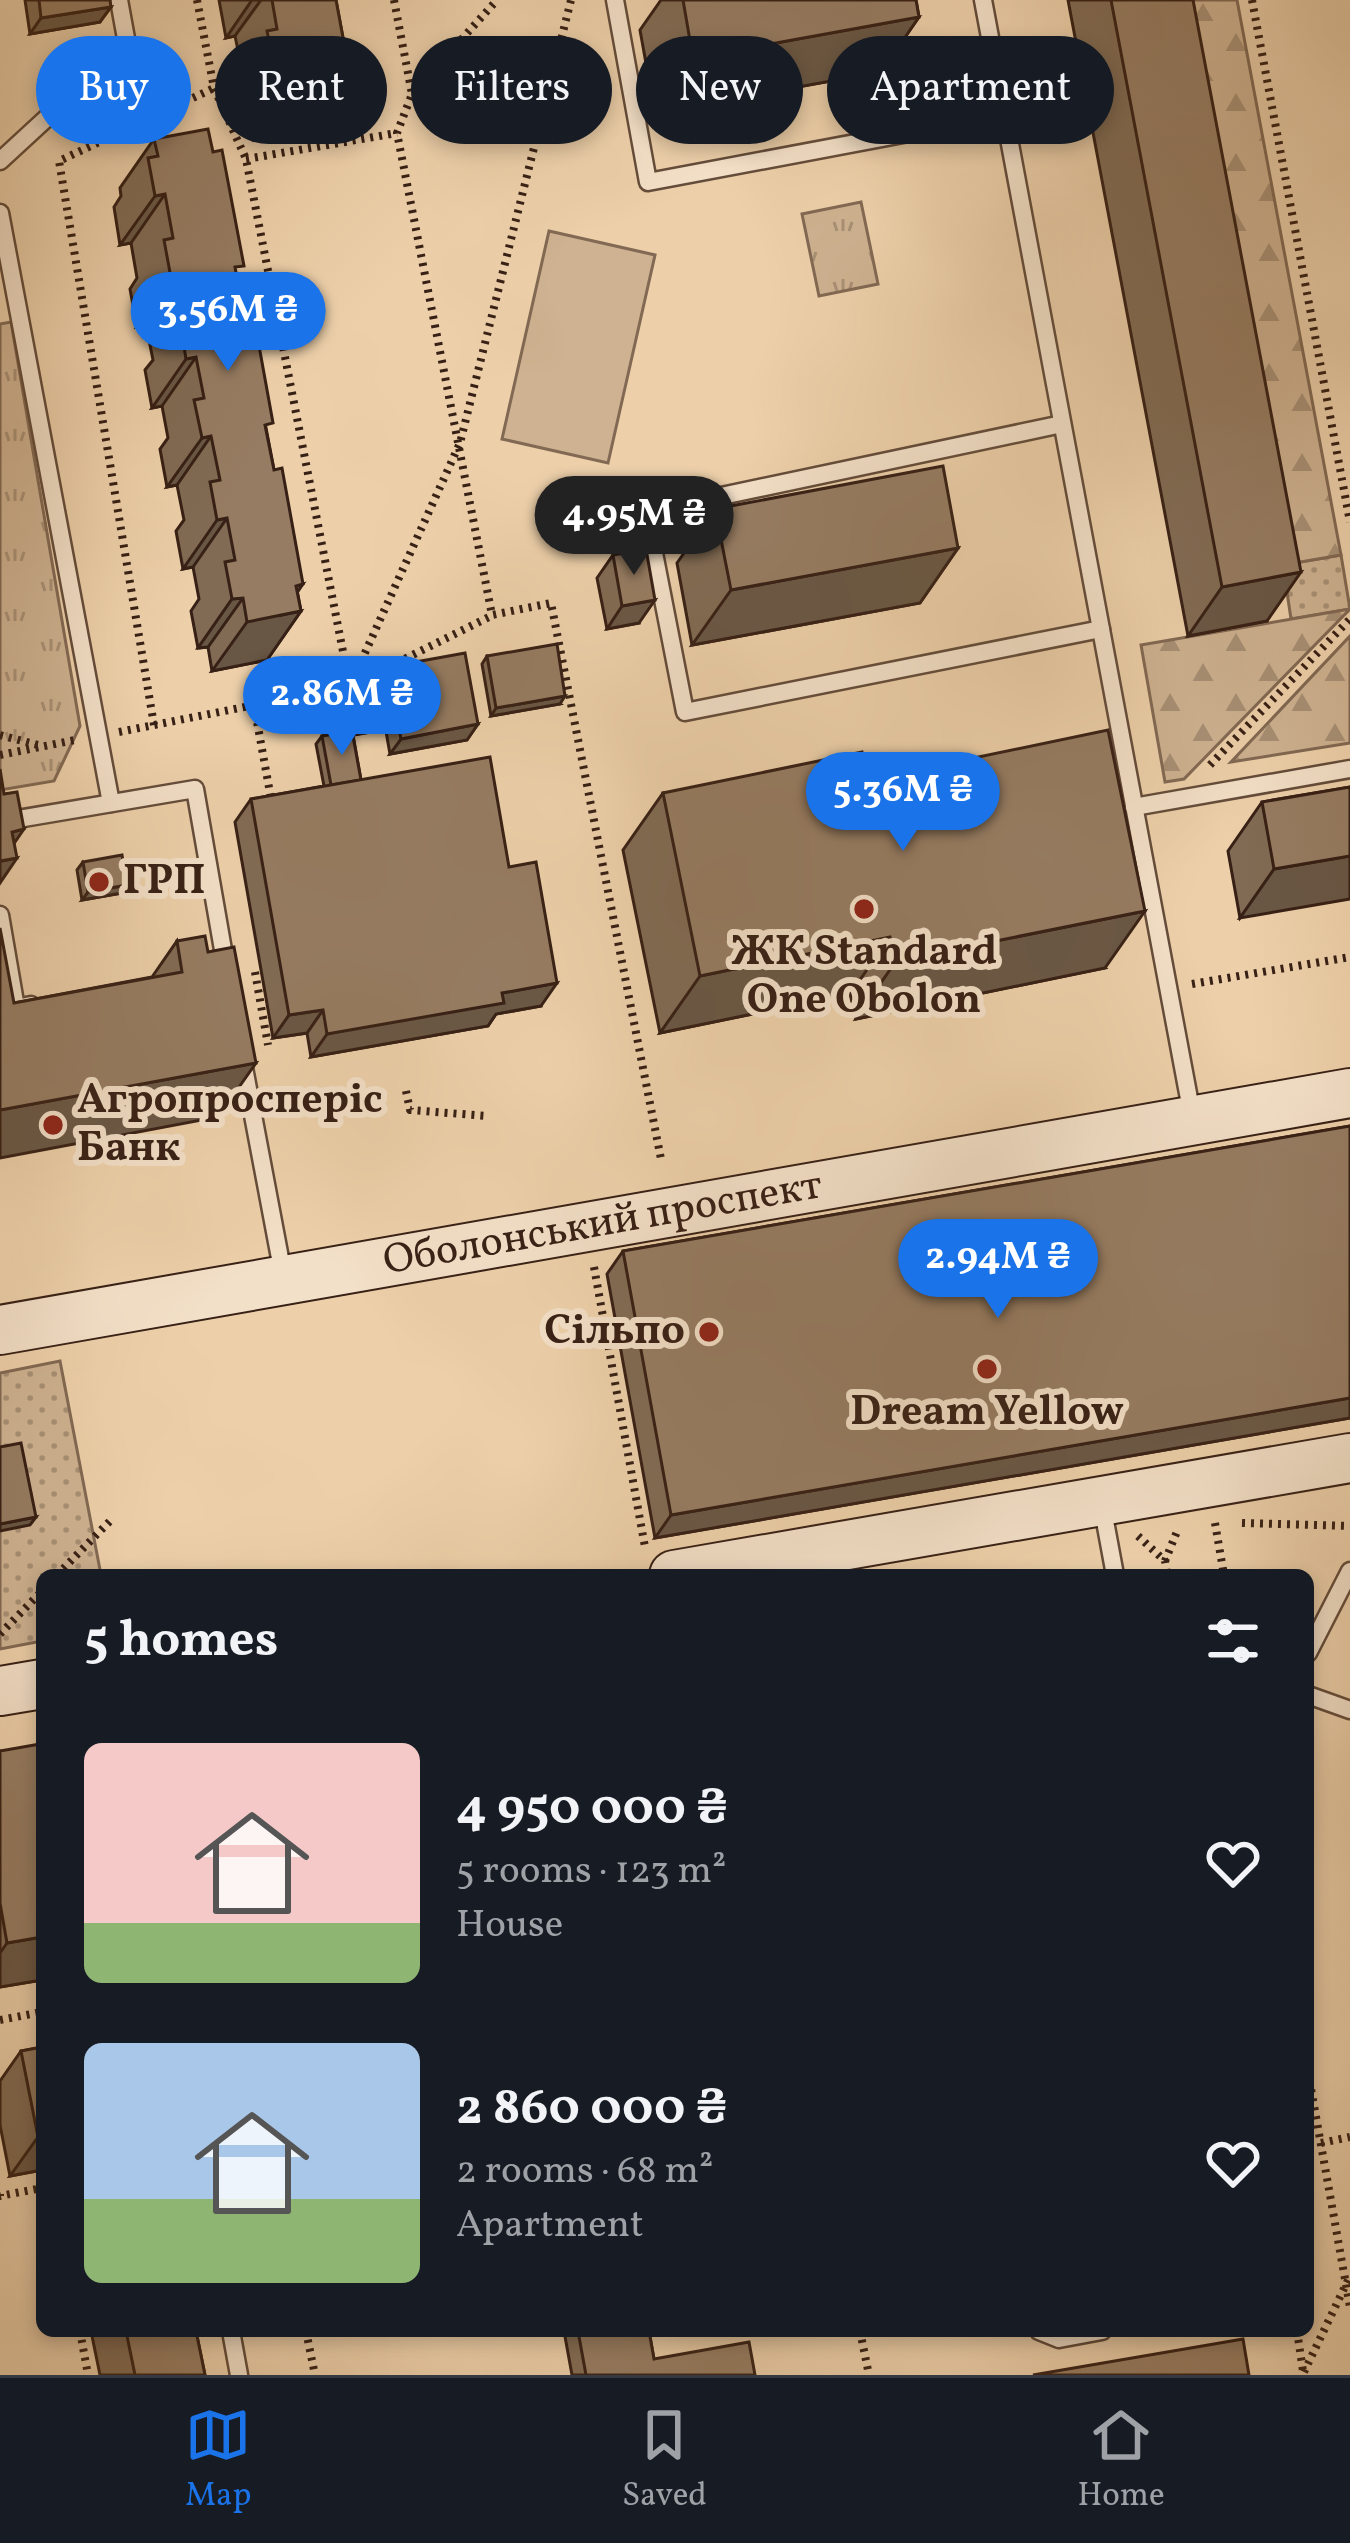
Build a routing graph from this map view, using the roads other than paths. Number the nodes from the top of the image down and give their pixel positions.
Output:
1 (119, 0) edge
2 (615, 0) edge
3 (983, 0) edge
4 (990, 36) edge
5 (850, 144) edge
6 (1010, 144) edge
7 (0, 161) edge
8 (0, 213) edge
9 (1063, 424) junction
10 (1101, 629) junction
11 (1350, 769) edge
12 (111, 803) junction
13 (1134, 808) junction
14 (0, 822) edge
15 (0, 915) edge
16 (227, 972) junction
17 (203, 976) edge
18 (231, 996) edge
19 (39, 1004) edge
20 (240, 1043) edge
21 (1350, 1093) edge
22 (1193, 1120) junction
23 (284, 1280) junction
24 (0, 1330) edge
25 (1350, 1458) edge
26 (1117, 1516) junction
27 (660, 1565) edge
28 (1115, 1569) edge
29 (1350, 1571) edge
30 (1314, 1641) edge
31 (36, 1685) edge
32 (0, 1691) edge
33 (1314, 1697) edge
34 (1350, 1710) edge
35 (232, 2337) edge
36 (239, 2375) edge

1 - 7 lane
2 - 5 lane
3 - 4 lane
6 - 9 lane
8 - 12 lane
9 - 10 lane
9 - 10 lane
10 - 13 lane
11 - 13 lane
12 - 14 lane
12 - 16 lane
13 - 22 lane
15 - 19 lane
16 - 17 lane
16 - 18 lane
20 - 23 lane
21 - 22 main road, Оболонський проспект
22 - 23 main road, Оболонський проспект
23 - 24 main road, Оболонський проспект
25 - 26 main road
26 - 27 main road
26 - 28 lane
29 - 30 lane
31 - 32 main road
33 - 34 lane
35 - 36 lane

